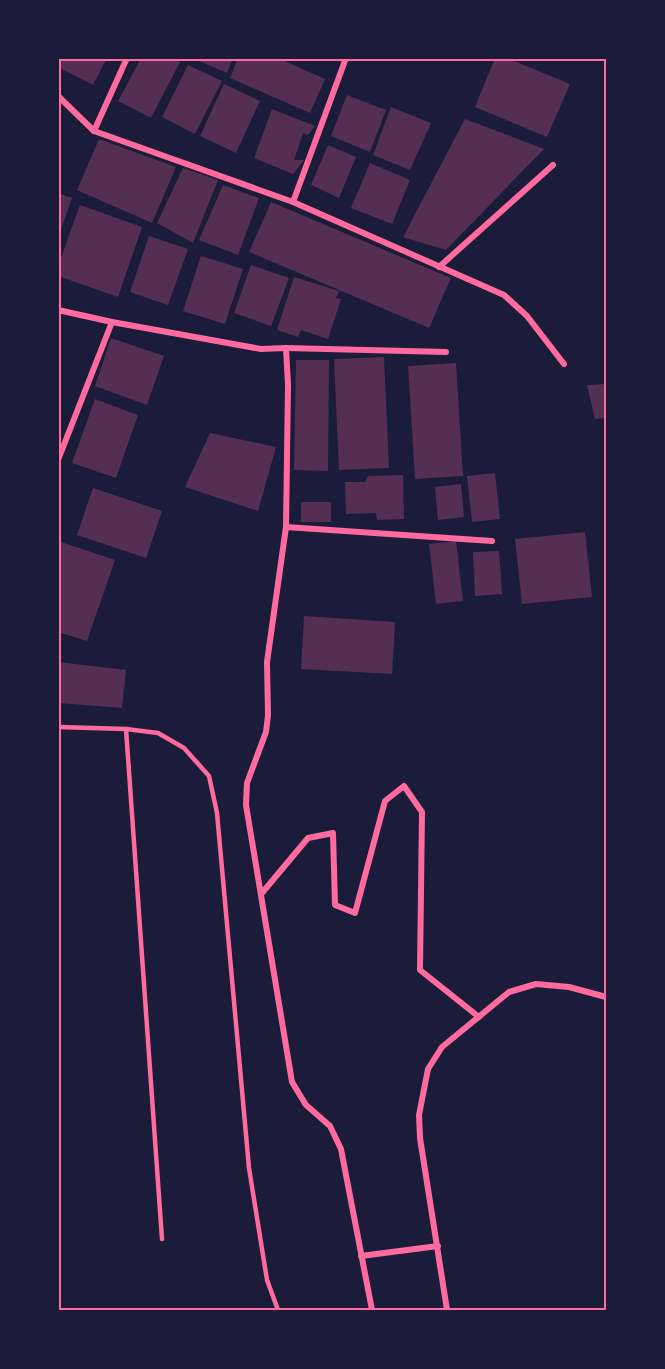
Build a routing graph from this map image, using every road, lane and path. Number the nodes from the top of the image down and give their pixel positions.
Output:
1 (128, 58) edge
2 (345, 58) edge
3 (58, 96) edge
4 (94, 131) junction
5 (552, 165) dead end
6 (293, 202) junction
7 (439, 267) junction
8 (58, 310) edge
9 (112, 322) junction
10 (286, 348) junction
11 (446, 352) dead end
12 (564, 364) dead end
13 (58, 460) edge
14 (286, 527) junction
15 (492, 541) dead end
16 (58, 727) edge
17 (126, 729) junction
18 (262, 893) junction
19 (606, 997) edge
20 (479, 1017) junction
21 (162, 1239) dead end
22 (438, 1245) junction
23 (361, 1256) junction
24 (278, 1311) edge
25 (372, 1311) edge
26 (447, 1311) edge

1 - 4 street
2 - 6 street
3 - 4 street
4 - 6 street
5 - 7 street
6 - 7 street
7 - 12 street
8 - 9 street
9 - 10 street
9 - 13 street
10 - 11 street
10 - 14 street
14 - 15 street
14 - 18 street
16 - 17 lane
17 - 21 lane
17 - 24 lane
18 - 20 street
18 - 23 street
19 - 20 street
20 - 22 street
22 - 23 street
22 - 26 street
23 - 25 street

